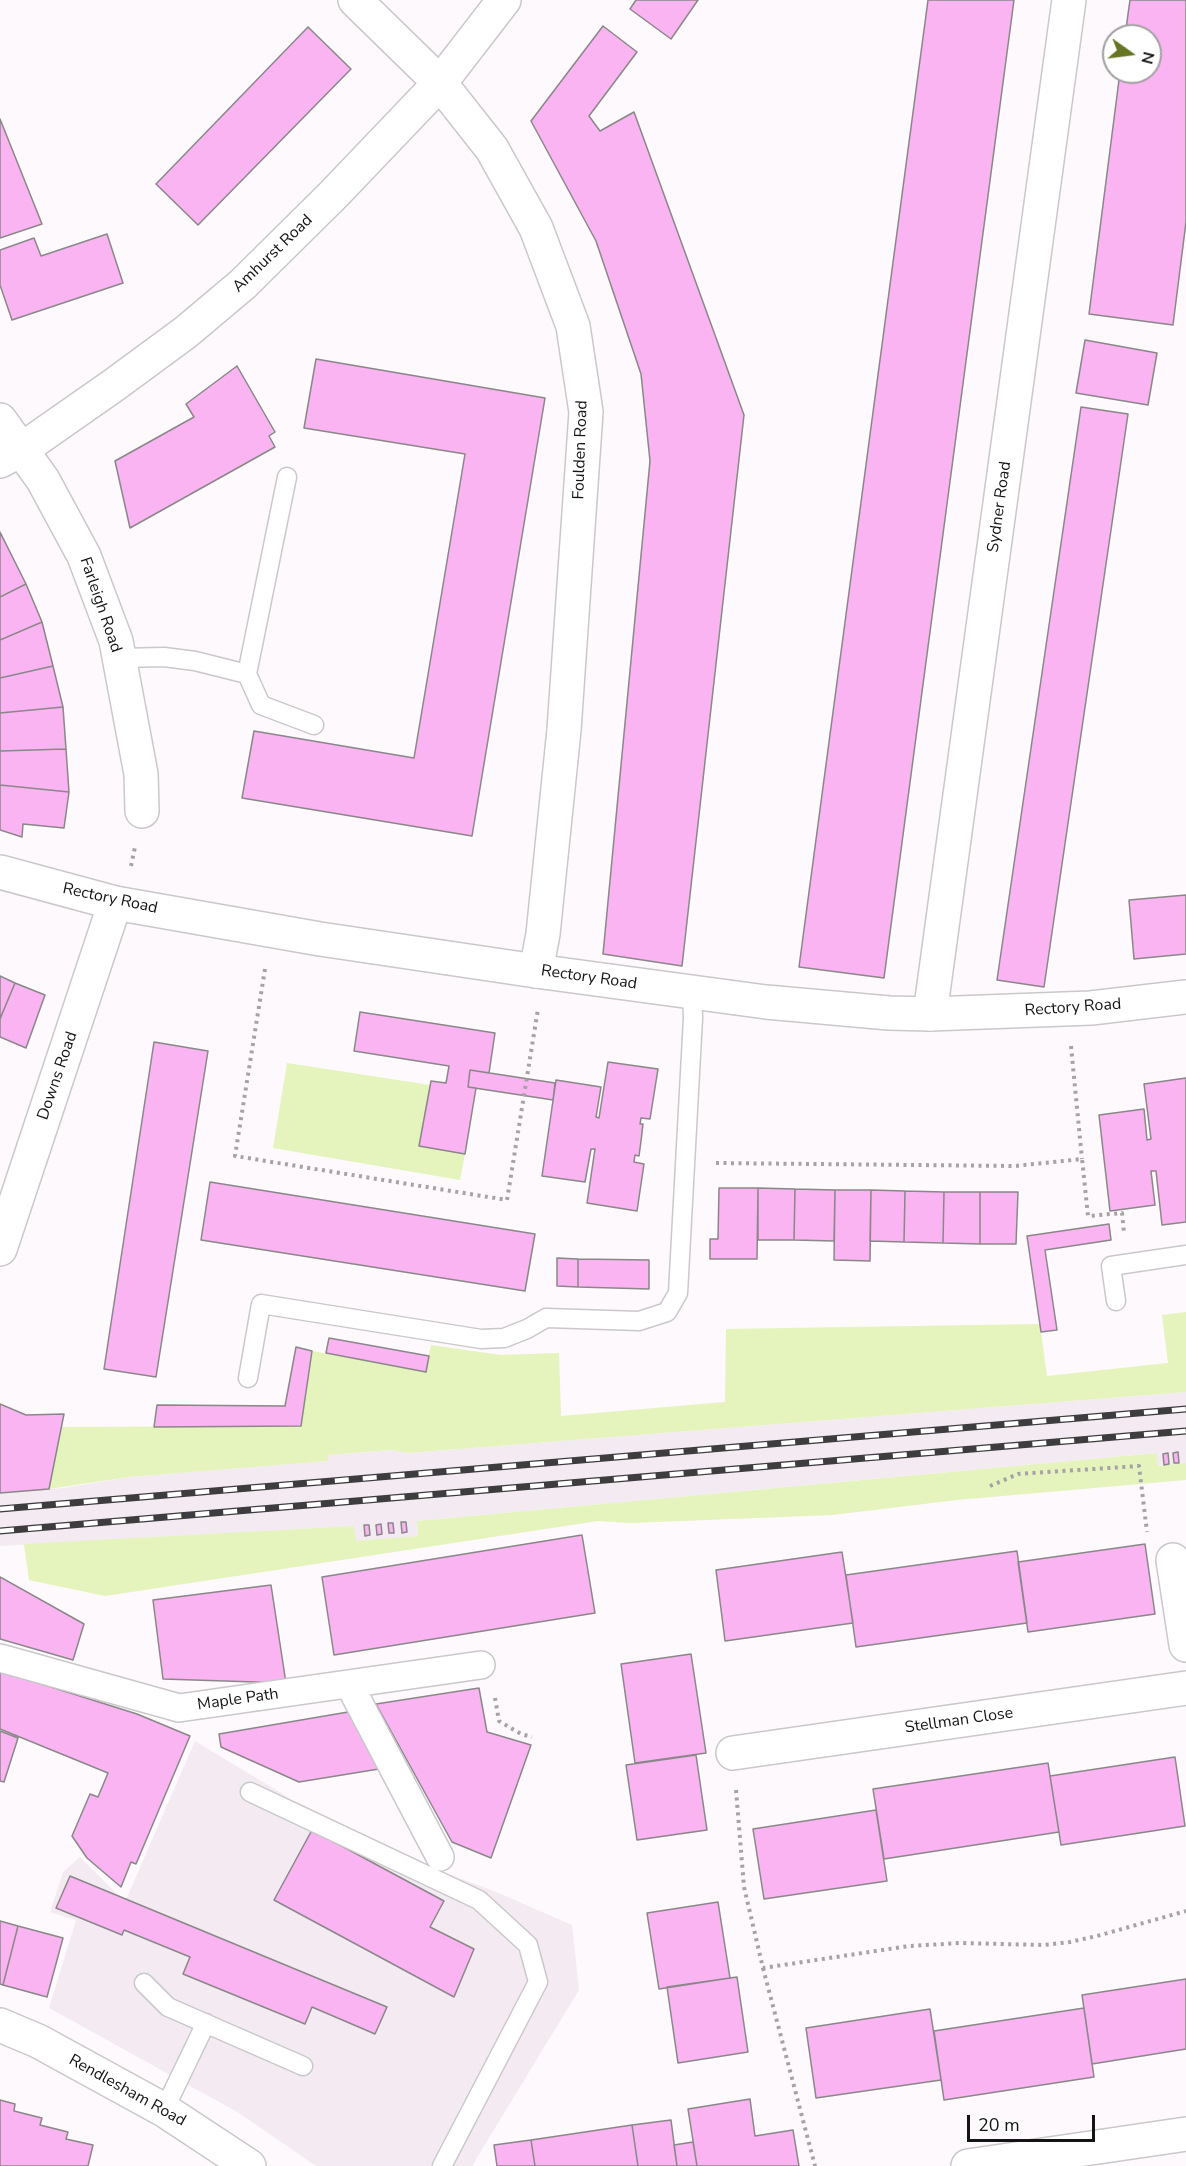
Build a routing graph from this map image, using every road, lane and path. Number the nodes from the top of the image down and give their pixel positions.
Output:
1 (355, 0) edge
2 (504, 0) edge
3 (1069, 0) edge
4 (440, 83) junction
5 (0, 420) edge
6 (10, 455) edge
7 (287, 477) dead end
8 (119, 658) junction
9 (247, 675) junction
10 (314, 725) dead end
11 (141, 811) dead end
12 (0, 872) edge
13 (115, 903) junction
14 (266, 963) dead end
15 (536, 971) junction
16 (692, 992) junction
17 (1186, 997) edge
18 (539, 1005) dead end
19 (930, 1014) junction
20 (1071, 1042) dead end
21 (1082, 1159) junction
22 (686, 1163) junction
23 (0, 1249) edge
24 (1186, 1255) edge
25 (1127, 1263) junction
26 (1116, 1301) dead end
27 (248, 1378) dead end
28 (990, 1486) dead end
29 (1173, 1560) joint
30 (1186, 1645) edge
31 (0, 1658) edge
32 (488, 1676) joint
33 (349, 1684) junction
34 (1186, 1688) edge
35 (532, 1737) dead end
36 (733, 1753) joint
37 (250, 1792) dead end
38 (440, 1857) dead end
39 (1186, 1911) edge
40 (763, 1968) junction
41 (144, 1983) dead end
42 (206, 2023) junction
43 (0, 2025) edge
44 (303, 2066) dead end
45 (164, 2110) junction
46 (1186, 2134) edge
47 (249, 2166) edge
48 (442, 2166) edge
49 (815, 2166) edge
50 (968, 2166) edge

1 - 4 street, Foulden Road
2 - 4 street, Amhurst Road
3 - 19 street, Sydner Road
4 - 6 street, Amhurst Road
4 - 15 street, Foulden Road
5 - 6 street, Farleigh Road
6 - 8 street, Farleigh Road
7 - 9 lane
8 - 9 lane
8 - 11 street, Farleigh Road
9 - 10 lane
12 - 13 street, Rectory Road
13 - 15 street, Rectory Road
13 - 23 street, Downs Road
14 - 18 path
15 - 16 street, Rectory Road
16 - 19 street, Rectory Road
16 - 22 lane
17 - 19 street, Rectory Road
20 - 21 path
21 - 22 path
21 - 25 path
22 - 27 lane
24 - 25 lane
25 - 26 lane
28 - 29 path
29 - 30 street
31 - 33 street, Maple Path
32 - 33 street, Maple Path
32 - 35 path
33 - 38 street
34 - 36 street, Stellman Close
36 - 40 path
37 - 48 lane
39 - 40 path
40 - 49 path
41 - 42 lane
42 - 44 lane
42 - 45 lane
43 - 45 street, Rendlesham Road
45 - 47 street, Rendlesham Road
46 - 50 street

